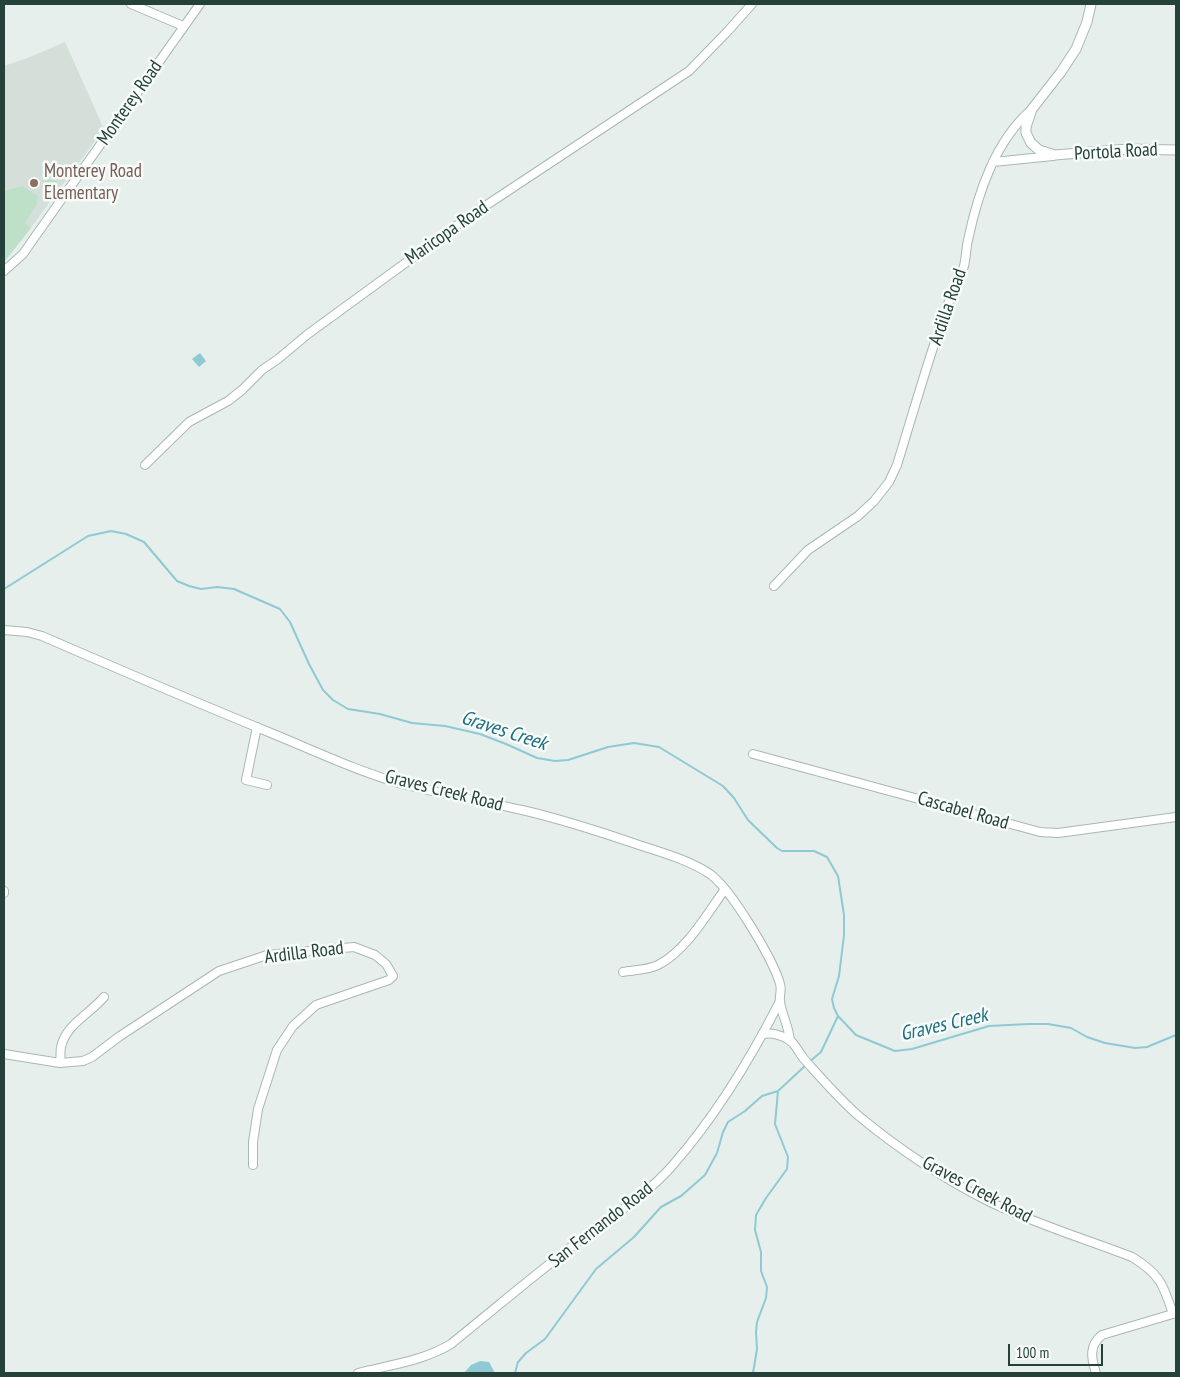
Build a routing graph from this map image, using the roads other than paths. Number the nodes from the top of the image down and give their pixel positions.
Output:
1 (131, 4) edge
2 (200, 4) edge
3 (752, 4) edge
4 (1091, 4) edge
5 (183, 26) junction
6 (1032, 109) junction
7 (1176, 150) edge
8 (1056, 155) junction
9 (993, 162) junction
10 (4, 271) edge
11 (145, 465) dead end
12 (774, 586) dead end
13 (4, 630) edge
14 (258, 727) junction
15 (753, 754) dead end
16 (267, 785) dead end
17 (1176, 817) edge
18 (725, 889) junction
19 (623, 972) dead end
20 (104, 997) dead end
21 (780, 1001) junction
22 (762, 1035) junction
23 (790, 1041) junction
24 (4, 1054) edge
25 (60, 1062) junction
26 (253, 1165) dead end
27 (1174, 1313) edge
28 (358, 1373) edge
29 (1096, 1373) edge

1 - 5 street
2 - 5 street, Monterey Road
3 - 11 street, Maricopa Road
4 - 6 street, Ardilla Road
5 - 10 street, Monterey Road
6 - 8 street, Portola Road
6 - 9 street, Ardilla Road
7 - 8 street, Portola Road
8 - 9 street, Portola Road
9 - 12 street, Ardilla Road
13 - 14 street, Graves Creek Road
14 - 16 street
14 - 18 street, Graves Creek Road
15 - 17 street, Cascabel Road
18 - 19 street
18 - 21 street, Graves Creek Road
20 - 25 street
21 - 22 street, San Fernando Road
21 - 23 street, Graves Creek Road
22 - 23 street
22 - 28 street, San Fernando Road
23 - 27 street, Graves Creek Road
24 - 25 street, Ardilla Road
25 - 26 street, Ardilla Road
27 - 29 street

